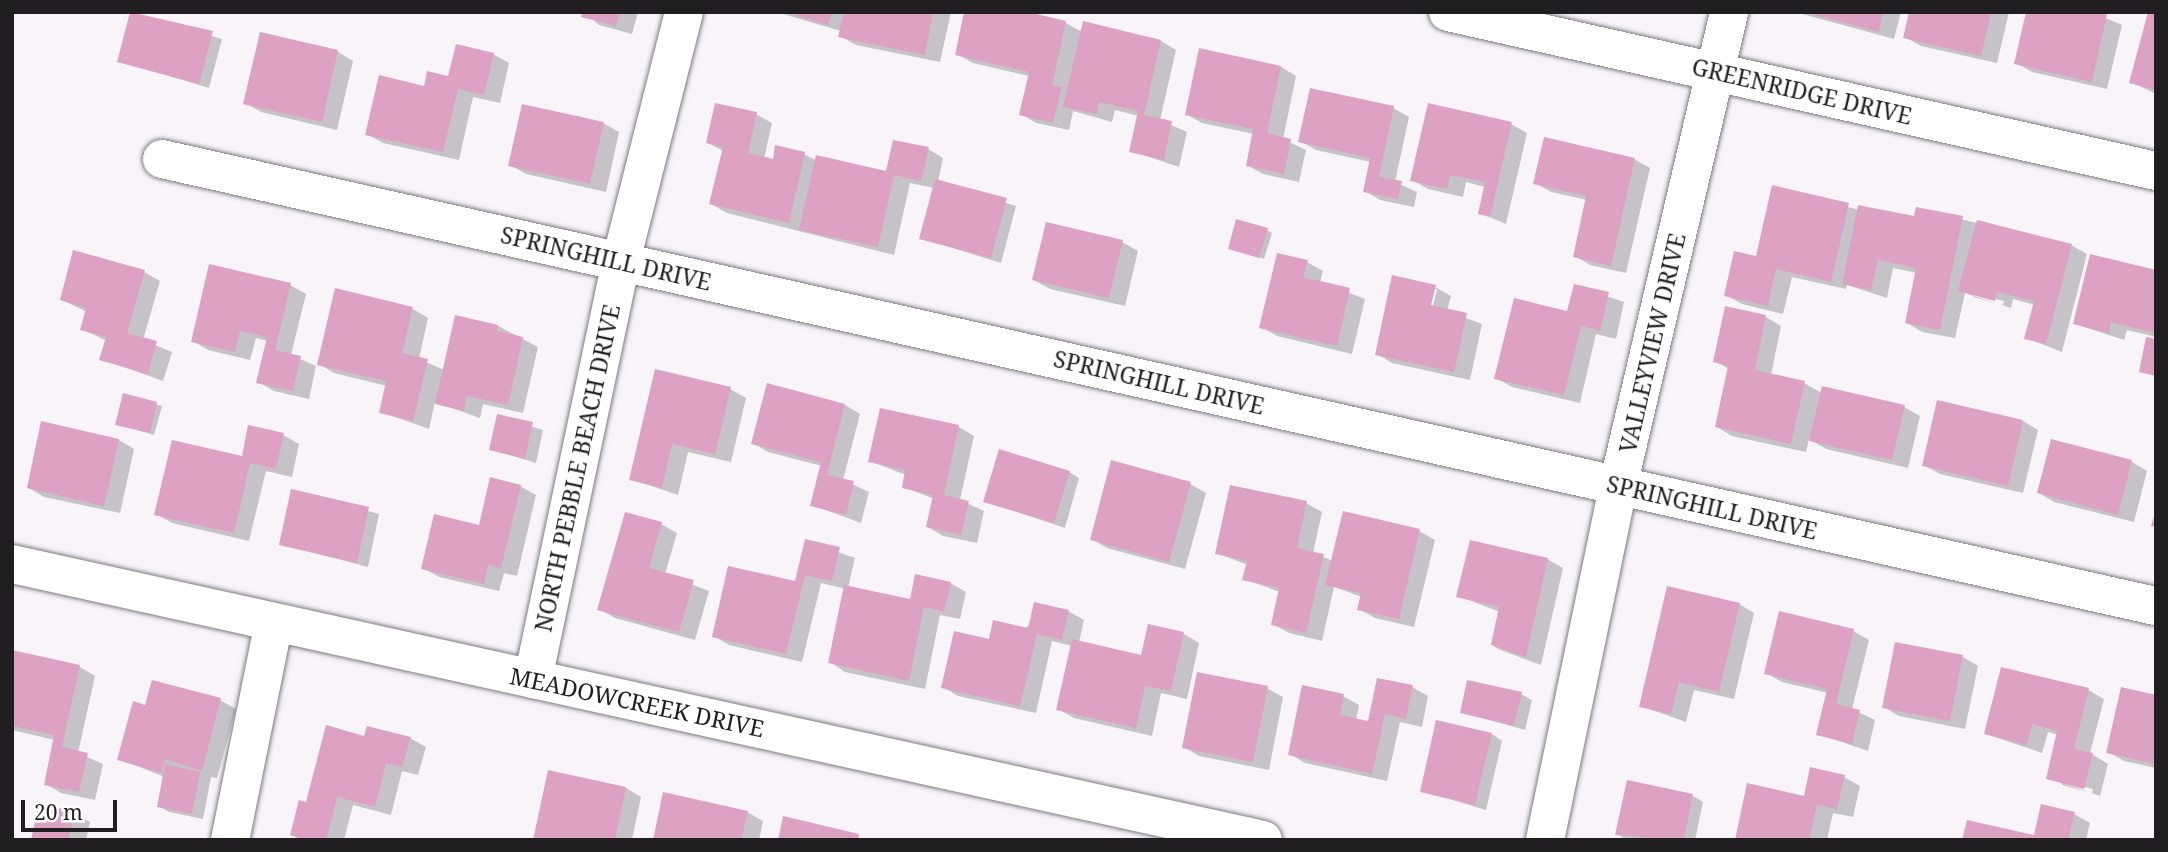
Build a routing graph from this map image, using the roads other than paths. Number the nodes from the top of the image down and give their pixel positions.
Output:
1 (684, 12) edge
2 (1448, 12) edge
3 (1729, 12) edge
4 (1715, 72) junction
5 (162, 159) dead end
6 (2156, 171) edge
7 (621, 261) junction
8 (1618, 486) junction
9 (12, 564) edge
10 (2156, 606) edge
11 (274, 622) junction
12 (533, 679) junction
13 (230, 840) edge
14 (1263, 840) edge
15 (1545, 840) edge

1 - 7 street, NORTH PEBBLE BEACH DRIVE
2 - 4 street, GREENRIDGE DRIVE
3 - 4 street, VALLEYVIEW DRIVE
4 - 6 street, GREENRIDGE DRIVE
4 - 8 street, VALLEYVIEW DRIVE
5 - 7 street, SPRINGHILL DRIVE
7 - 8 street, SPRINGHILL DRIVE
7 - 12 street, NORTH PEBBLE BEACH DRIVE
8 - 10 street, SPRINGHILL DRIVE
8 - 15 street, VALLEYVIEW DRIVE
9 - 11 street, MEADOWCREEK DRIVE
11 - 12 street, MEADOWCREEK DRIVE
11 - 13 street
12 - 14 street, MEADOWCREEK DRIVE

